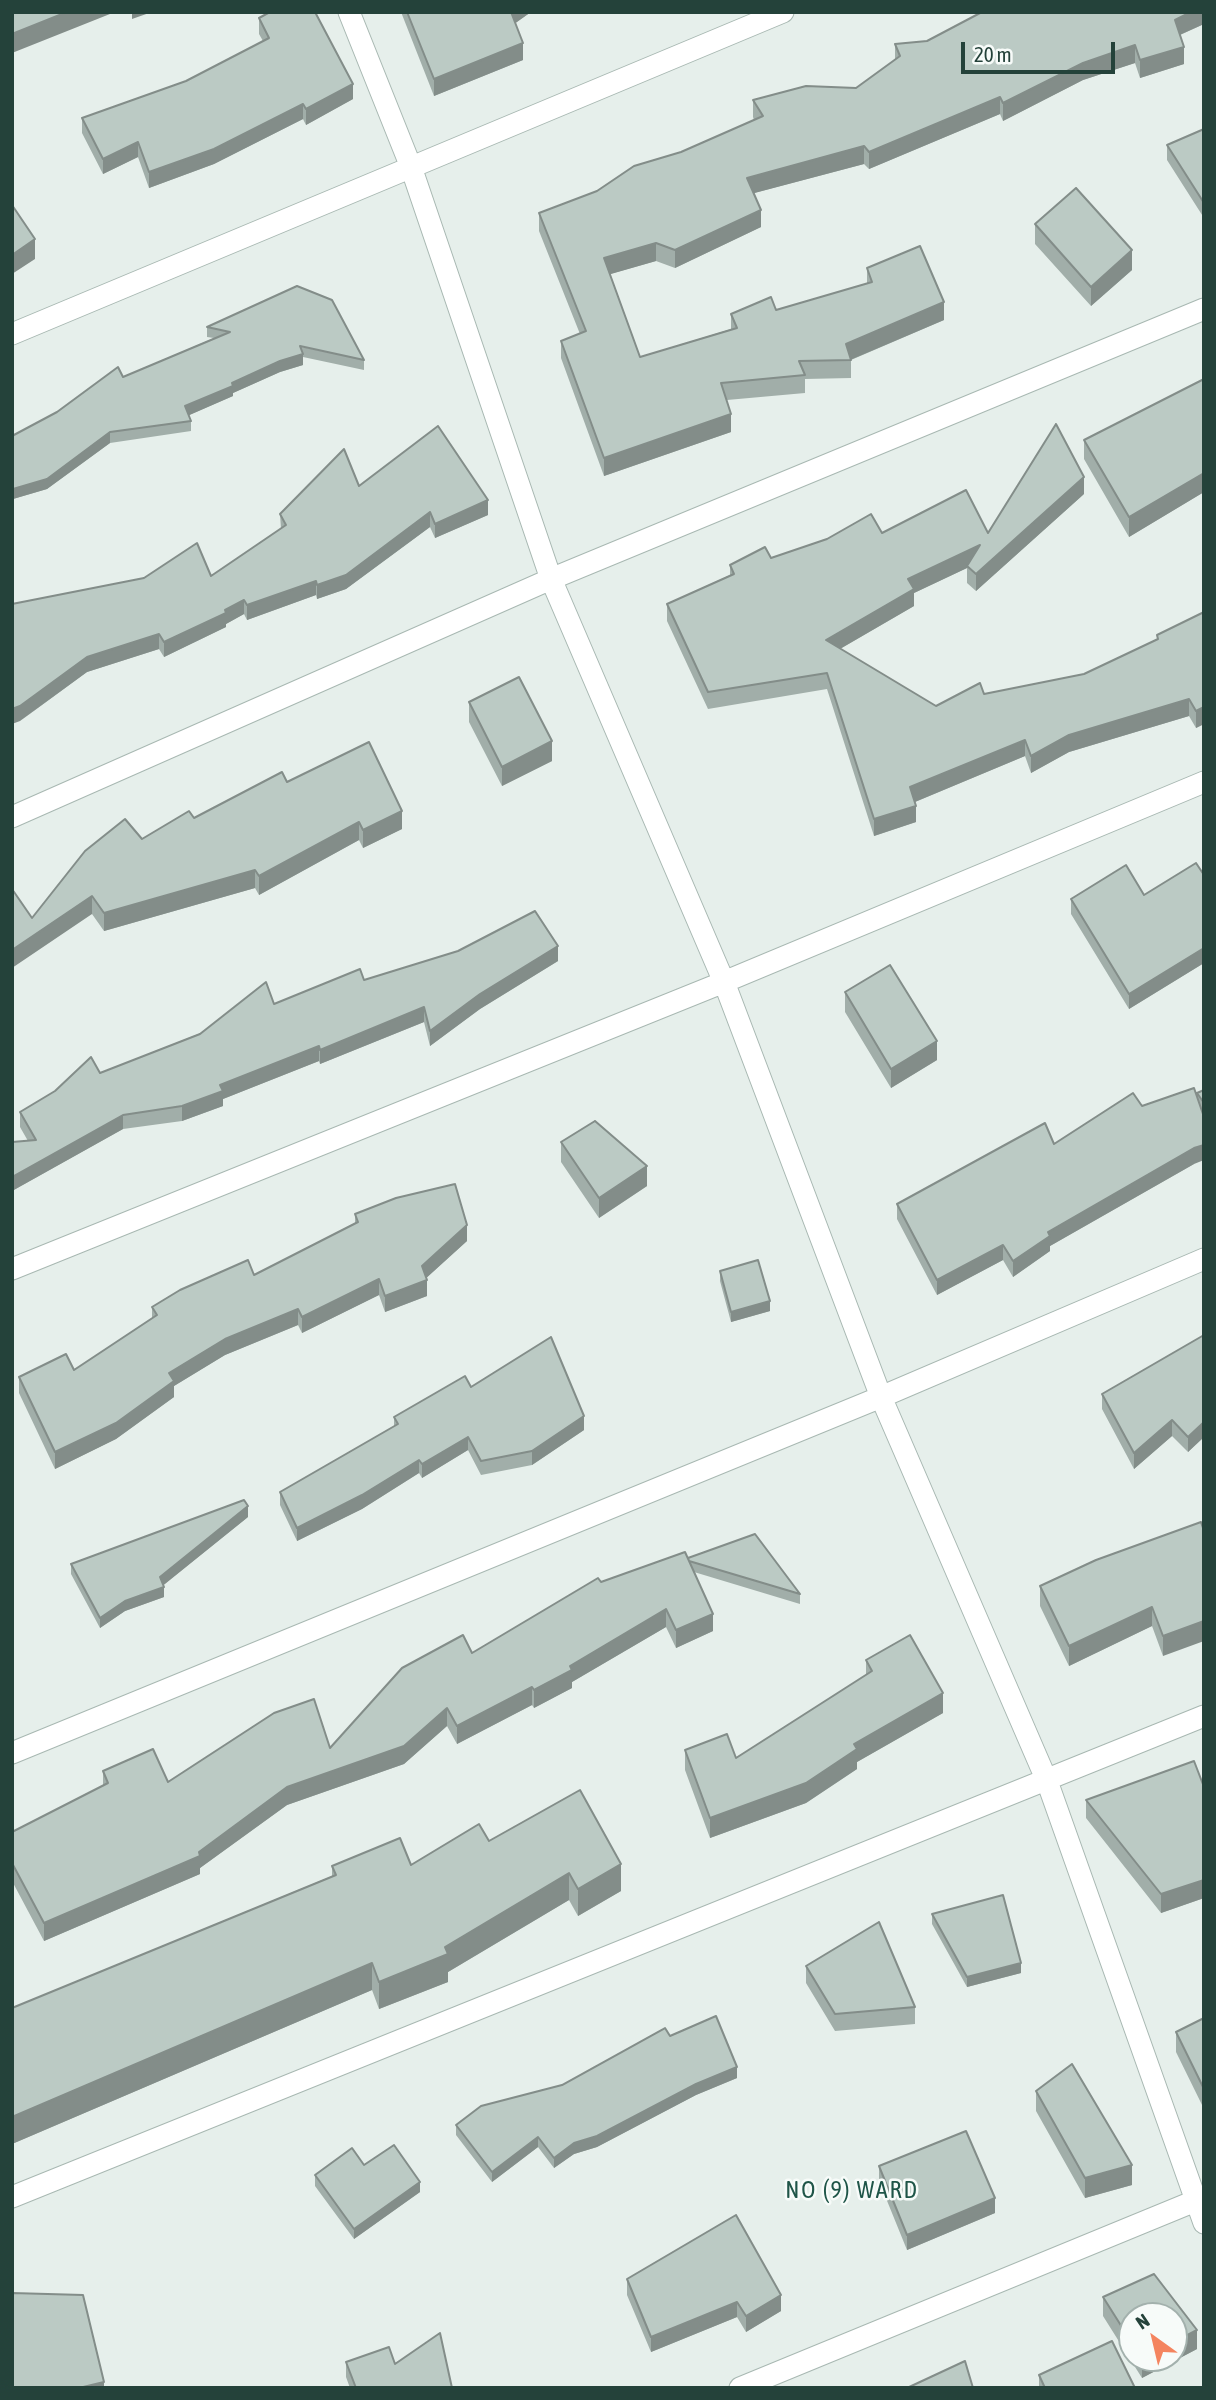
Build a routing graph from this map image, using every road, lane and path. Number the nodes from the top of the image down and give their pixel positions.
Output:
1 (349, 12) edge
2 (783, 12) edge
3 (411, 167) junction
4 (1204, 309) edge
5 (12, 334) edge
6 (551, 579) junction
7 (1204, 782) edge
8 (12, 817) edge
9 (724, 982) junction
10 (1204, 1259) edge
11 (12, 1269) edge
12 (881, 1397) junction
13 (1204, 1716) edge
14 (12, 1753) edge
15 (1047, 1781) junction
16 (12, 2197) edge
17 (1195, 2201) junction
18 (1204, 2223) edge
19 (740, 2388) edge

1 - 3 street
2 - 3 street
3 - 5 street
3 - 6 street
4 - 6 street
6 - 8 street
6 - 9 street
7 - 9 street
9 - 11 street
9 - 12 street
10 - 12 street
12 - 14 street
12 - 15 street
13 - 15 street
15 - 16 street
15 - 17 street
17 - 18 street
17 - 19 street

